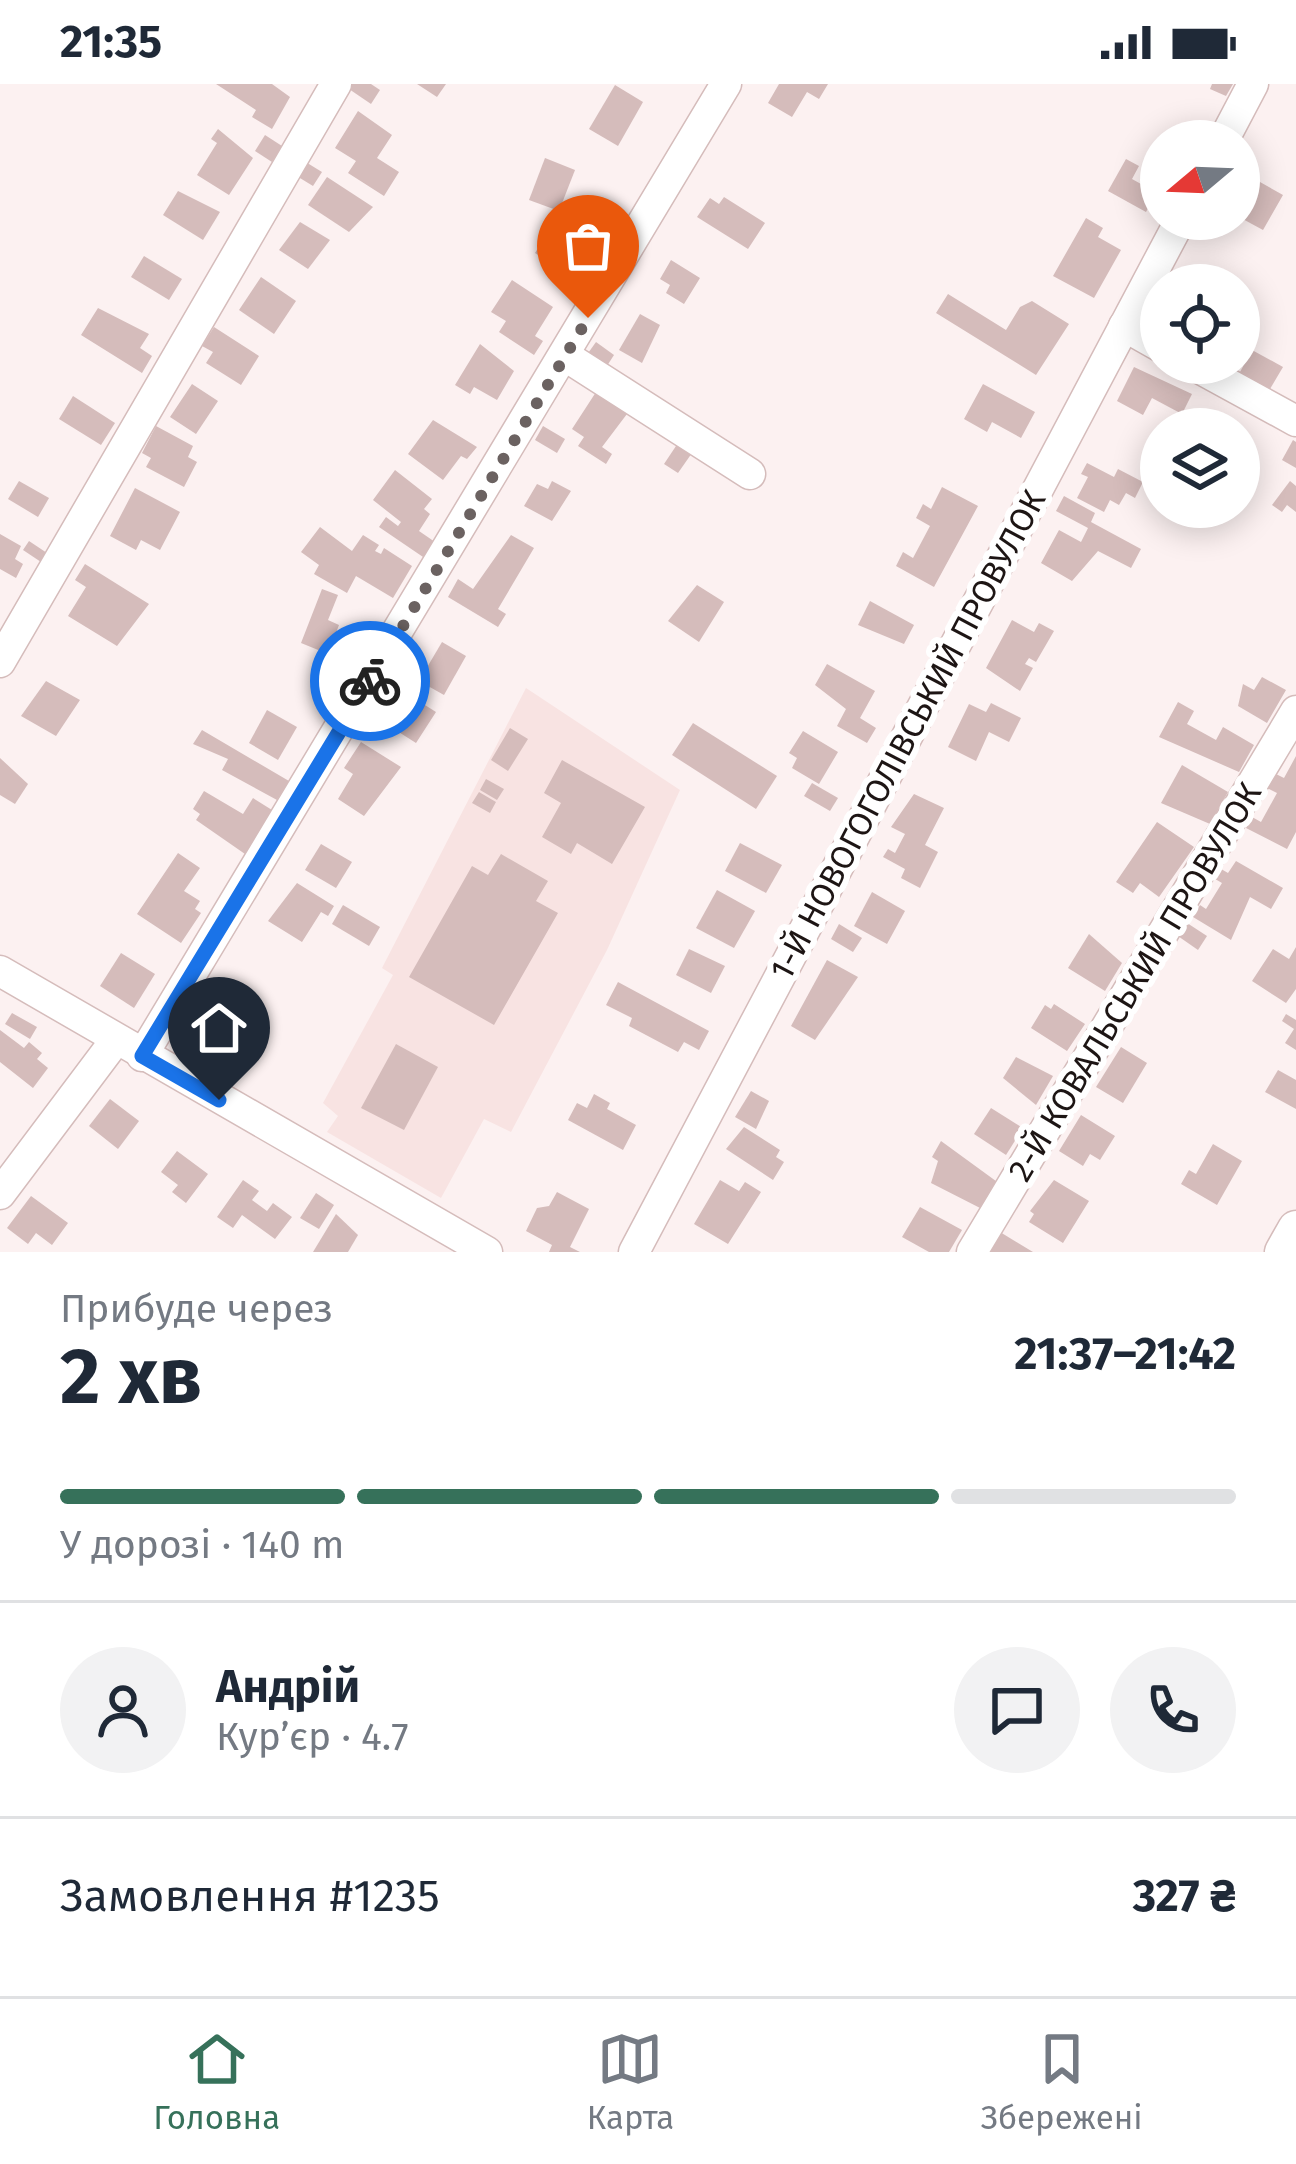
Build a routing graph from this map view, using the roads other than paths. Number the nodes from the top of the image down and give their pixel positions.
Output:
1 (336, 84) edge
2 (726, 84) edge
3 (1252, 84) edge
4 (1233, 120) edge
5 (1170, 240) edge
6 (1124, 326) junction
7 (1140, 335) edge
8 (567, 357) junction
9 (1228, 384) edge
10 (1296, 421) edge
11 (750, 474) dead end
12 (0, 662) edge
13 (1296, 711) edge
14 (0, 971) edge
15 (129, 1049) junction
16 (0, 1194) edge
17 (1296, 1228) edge
18 (487, 1252) edge
19 (634, 1252) edge
20 (972, 1252) edge
21 (1283, 1252) edge

1 - 12 street
2 - 8 street
3 - 4 street
5 - 6 street, 1-Й НОВОГОГОЛІВСЬКИЙ ПРОВУЛОК
6 - 7 street
6 - 19 street, 1-Й НОВОГОГОЛІВСЬКИЙ ПРОВУЛОК
8 - 11 street
8 - 15 street
9 - 10 street
13 - 20 street, 2-Й КОВАЛЬСЬКИЙ ПРОВУЛОК
14 - 15 street
15 - 16 street
15 - 18 street
17 - 21 main road

